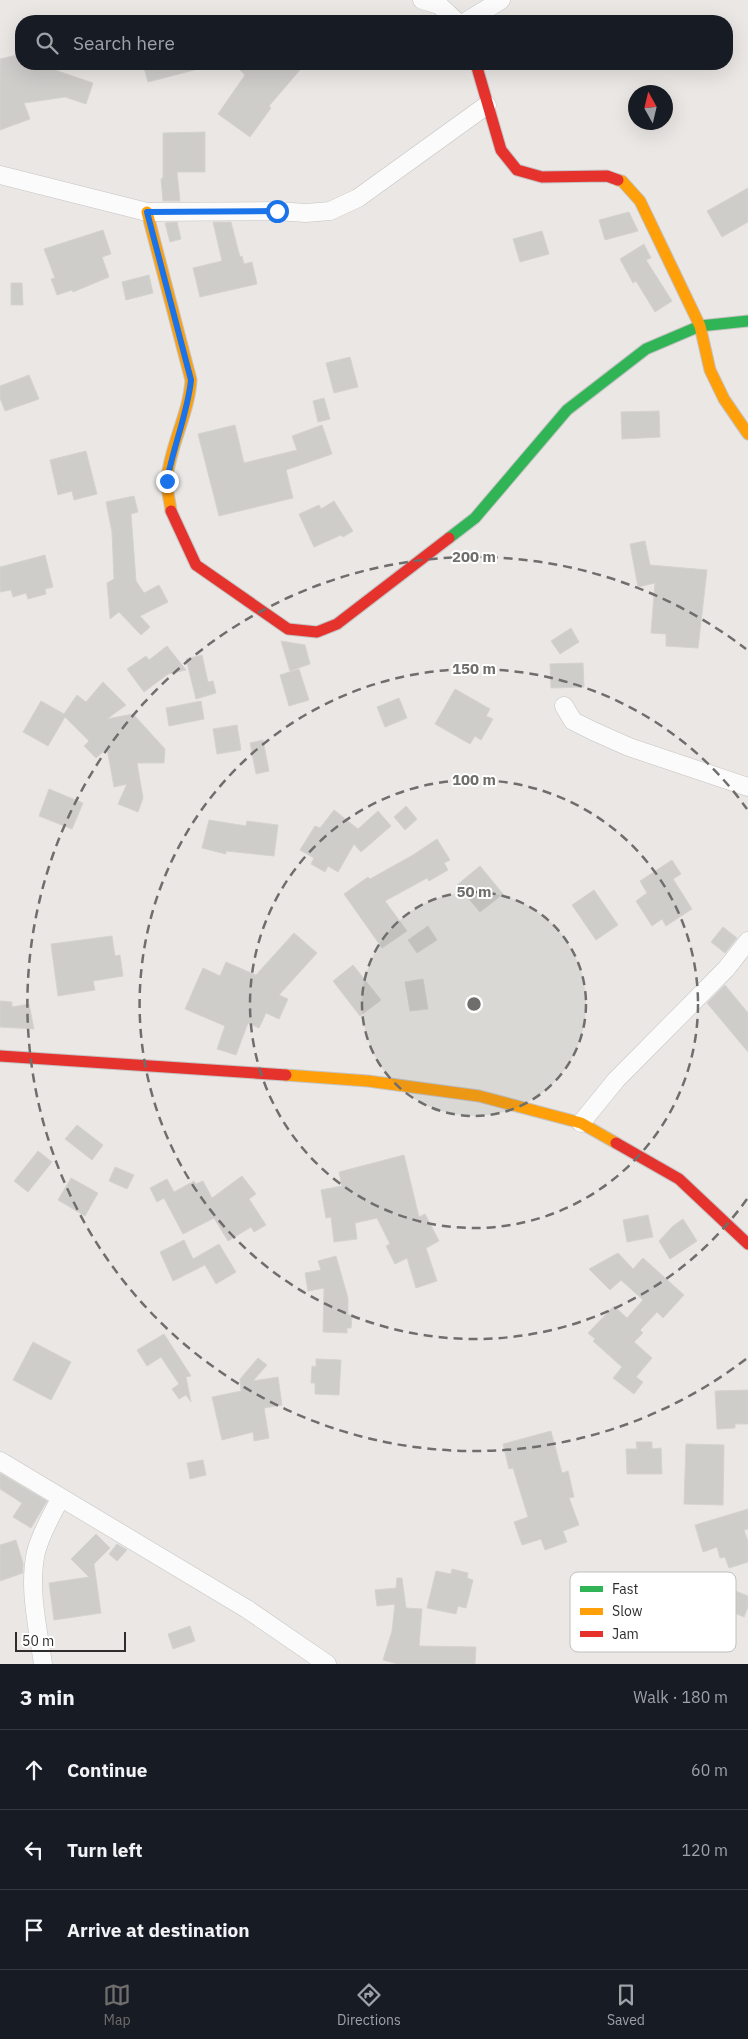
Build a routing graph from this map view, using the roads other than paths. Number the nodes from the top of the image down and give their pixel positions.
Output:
1 (422, 0) edge
2 (501, 0) edge
3 (450, 15) edge
4 (477, 15) edge
5 (478, 70) edge
6 (488, 105) junction
7 (0, 175) edge
8 (147, 212) junction
9 (748, 321) edge
10 (700, 326) junction
11 (748, 434) edge
12 (564, 706) dead end
13 (748, 787) edge
14 (748, 941) edge
15 (0, 1056) edge
16 (581, 1123) junction
17 (748, 1244) edge
18 (0, 1461) edge
19 (60, 1498) junction
20 (42, 1664) edge
21 (326, 1664) edge

1 - 3 street
2 - 4 street
5 - 6 street
6 - 8 street
6 - 10 street
7 - 8 street
8 - 10 street
9 - 10 street
10 - 11 street
12 - 13 street
14 - 16 street
15 - 16 street
16 - 17 street
18 - 19 street
19 - 20 street
19 - 21 street

